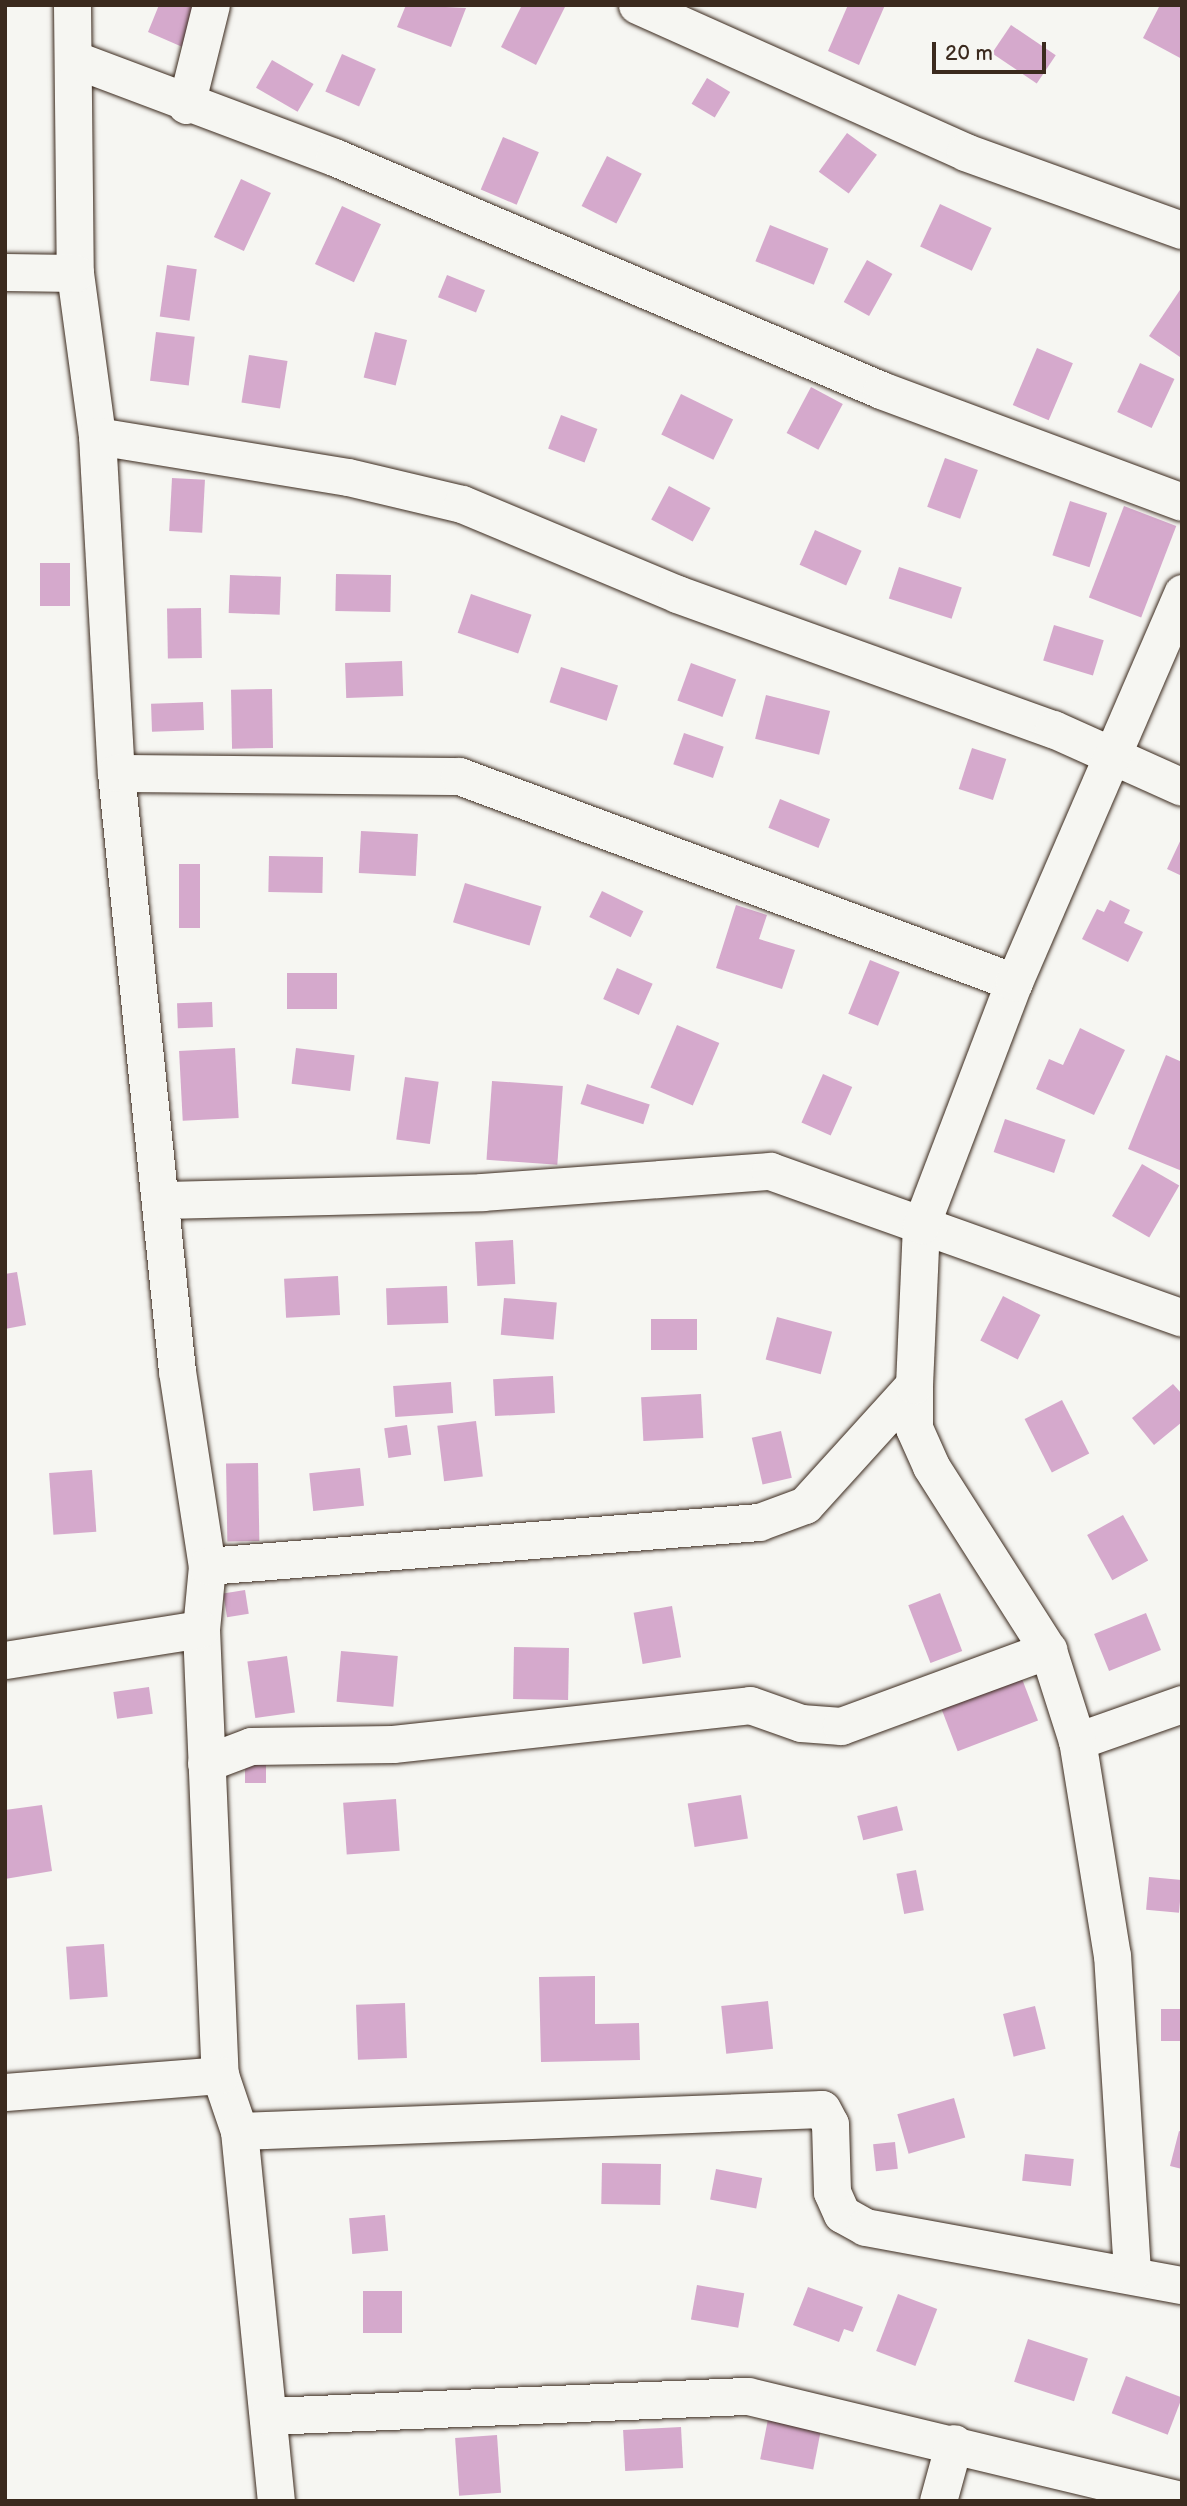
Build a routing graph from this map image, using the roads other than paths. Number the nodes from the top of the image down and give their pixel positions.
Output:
1 (72, 5) edge
2 (211, 5) edge
3 (637, 5) edge
4 (76, 60) junction
5 (186, 105) junction
6 (1182, 230) edge
7 (5, 272) edge
8 (75, 273) junction
9 (97, 436) junction
10 (1182, 502) edge
11 (1182, 593) edge
12 (1114, 761) junction
13 (116, 774) junction
14 (1182, 788) edge
15 (1014, 982) junction
16 (164, 1200) junction
17 (921, 1225) junction
18 (1182, 1318) edge
19 (914, 1385) junction
20 (207, 1566) junction
21 (201, 1629) junction
22 (1048, 1650) junction
23 (5, 1660) edge
24 (1182, 1704) edge
25 (1077, 1741) junction
26 (206, 1763) junction
27 (220, 2075) junction
28 (5, 2092) edge
29 (239, 2131) junction
30 (1132, 2272) junction
31 (1182, 2285) edge
32 (268, 2416) junction
33 (954, 2443) junction
34 (1182, 2500) edge
35 (276, 2501) edge
36 (938, 2501) edge

1 - 4 street
2 - 5 street
3 - 6 street
4 - 5 street
4 - 8 street
5 - 10 street
7 - 8 street
8 - 9 street
9 - 12 street
9 - 13 street
11 - 12 street
12 - 14 street
12 - 15 street
13 - 15 street
13 - 16 street
15 - 17 street
16 - 17 street
16 - 20 street
17 - 18 street
17 - 19 street
19 - 20 street
19 - 22 street
20 - 21 street
21 - 23 street
21 - 26 street
22 - 25 street
22 - 26 street
24 - 25 street
25 - 30 street
26 - 27 street
27 - 28 street
27 - 29 street
29 - 30 street
29 - 32 street
30 - 31 street
32 - 33 street
32 - 35 street
33 - 34 street
33 - 36 street

